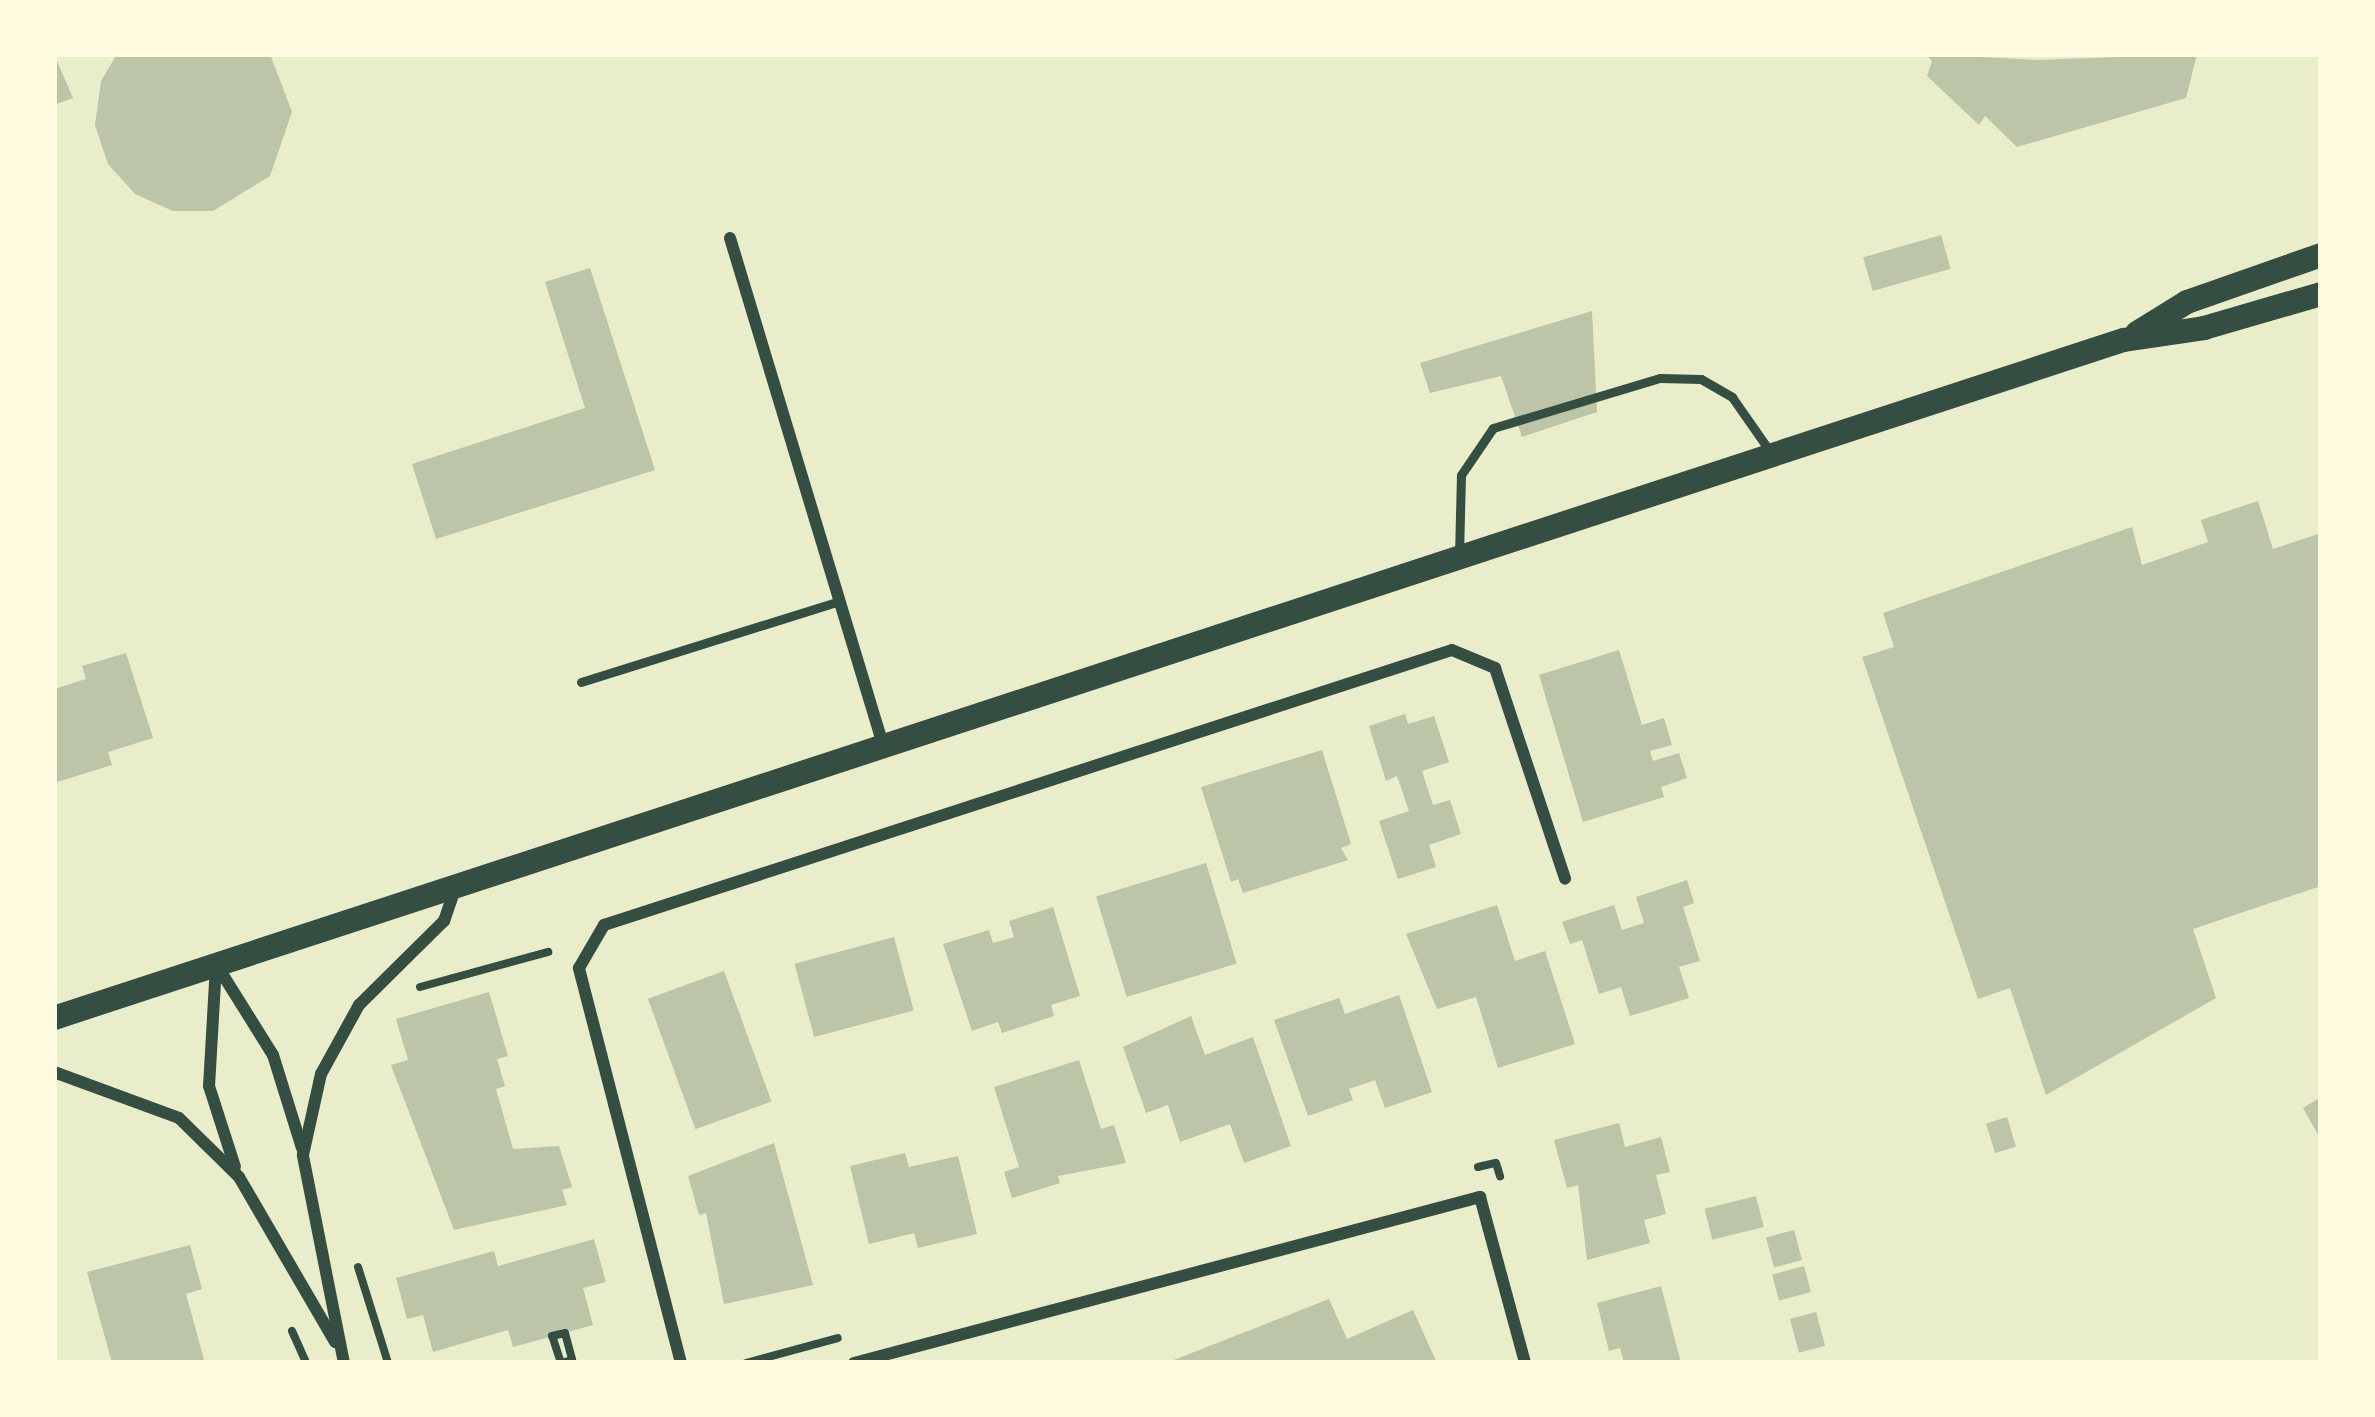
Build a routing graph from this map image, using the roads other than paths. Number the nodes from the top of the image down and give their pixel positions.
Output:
1 (730, 238) dead end
2 (2321, 255) edge
3 (2316, 293) edge
4 (2125, 340) junction
5 (1774, 457) junction
6 (1459, 560) junction
7 (839, 602) junction
8 (581, 682) dead end
9 (884, 748) junction
10 (1565, 879) dead end
11 (457, 886) junction
12 (216, 964) junction
13 (54, 1018) edge
14 (54, 1072) edge
15 (303, 1155) junction
16 (239, 1177) junction
17 (343, 1358) edge
18 (681, 1363) edge
19 (854, 1363) edge
20 (1525, 1363) edge

1 - 7 street
2 - 4 main road
3 - 4 main road
4 - 5 main road
5 - 6 main road
5 - 6 lane
6 - 9 main road
7 - 8 lane
7 - 9 street
9 - 11 main road
10 - 18 street
11 - 12 main road
11 - 15 street
12 - 13 main road
12 - 15 street
12 - 16 street
14 - 16 street
15 - 17 street
16 - 17 street
19 - 20 street

